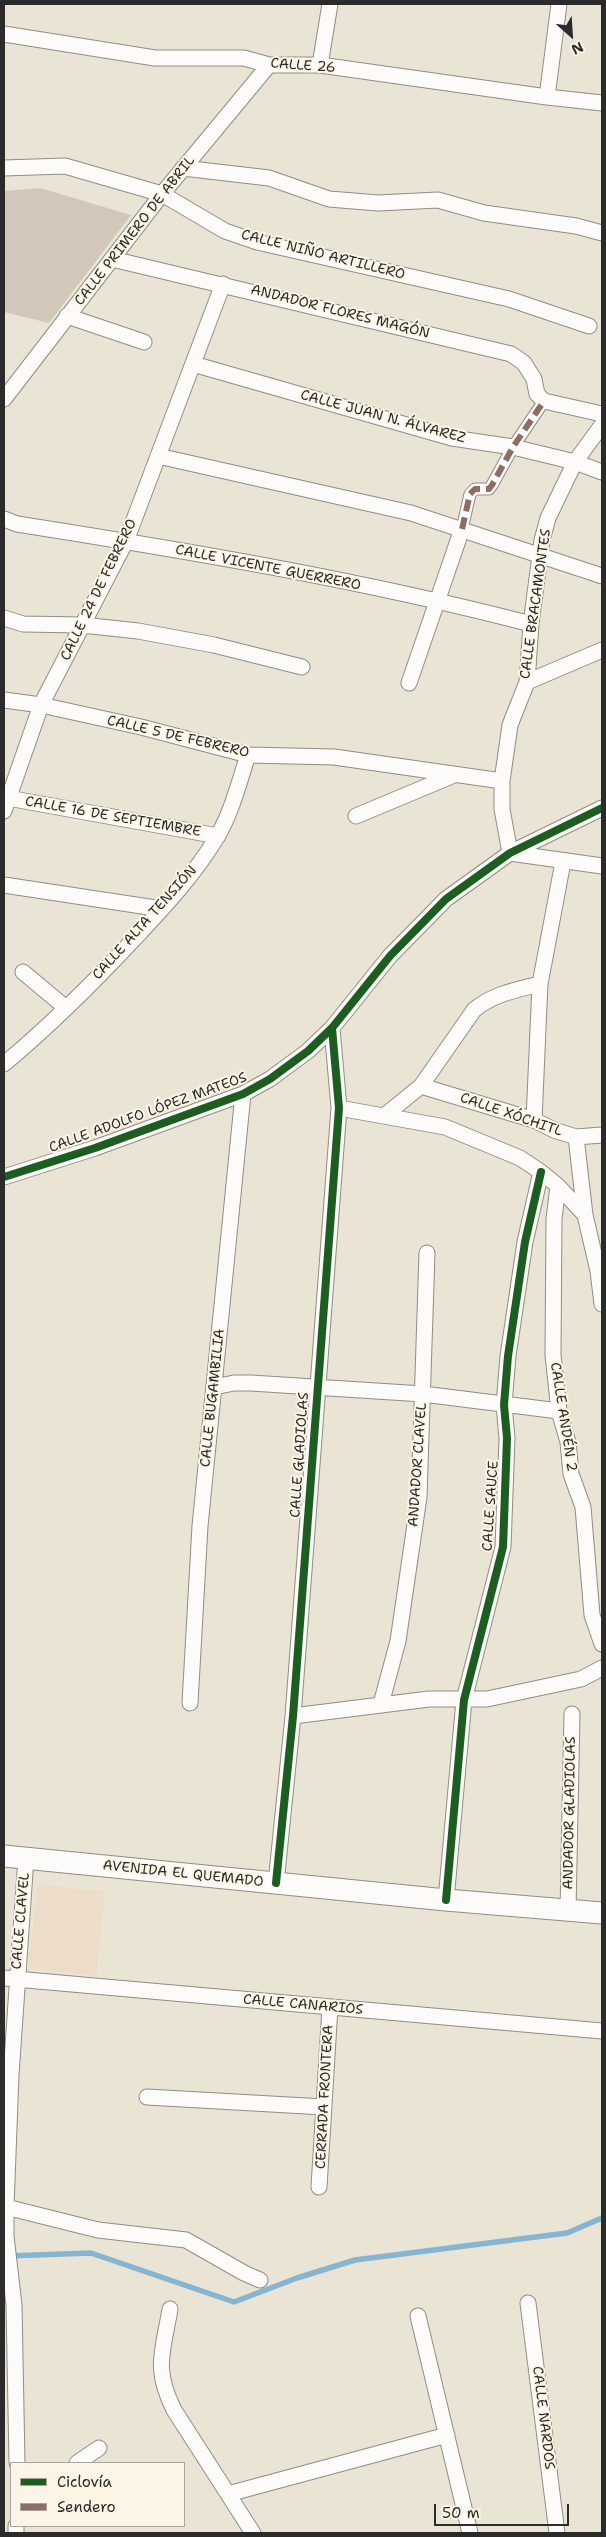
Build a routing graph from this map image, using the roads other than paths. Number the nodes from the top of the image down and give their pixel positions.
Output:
1 (330, 4) edge
2 (559, 4) edge
3 (4, 34) edge
4 (269, 64) junction
5 (320, 65) junction
6 (547, 97) junction
7 (602, 103) edge
8 (4, 168) edge
9 (183, 168) junction
10 (162, 194) junction
11 (602, 233) edge
12 (112, 259) junction
13 (223, 284) junction
14 (68, 316) junction
15 (589, 326) dead end
16 (144, 342) dead end
17 (192, 364) junction
18 (4, 399) edge
19 (544, 401) junction
20 (602, 414) edge
21 (602, 425) edge
22 (513, 447) junction
23 (158, 456) junction
24 (575, 462) junction
25 (602, 472) edge
26 (4, 519) edge
27 (462, 529) junction
28 (126, 541) junction
29 (540, 557) junction
30 (602, 576) edge
31 (439, 600) junction
32 (4, 618) edge
33 (530, 624) junction
34 (82, 625) junction
35 (602, 650) edge
36 (302, 667) dead end
37 (527, 682) junction
38 (409, 684) dead end
39 (4, 700) edge
40 (41, 706) junction
41 (248, 755) junction
42 (455, 774) junction
43 (502, 781) junction
44 (6, 804) edge
45 (602, 808) edge
46 (356, 816) dead end
47 (218, 836) junction
48 (510, 853) junction
49 (563, 862) junction
50 (602, 866) edge
51 (4, 886) edge
52 (162, 909) junction
53 (22, 972) dead end
54 (540, 984) junction
55 (66, 1008) junction
56 (332, 1028) junction
57 (4, 1064) edge
58 (421, 1086) junction
59 (243, 1094) junction
60 (339, 1108) junction
61 (384, 1116) junction
62 (534, 1120) junction
63 (602, 1135) edge
64 (576, 1137) junction
65 (541, 1172) junction
66 (4, 1177) edge
67 (558, 1186) junction
68 (585, 1215) junction
69 (427, 1253) dead end
70 (602, 1304) edge
71 (214, 1387) junction
72 (317, 1388) junction
73 (423, 1394) junction
74 (504, 1404) junction
75 (560, 1411) junction
76 (602, 1644) edge
77 (602, 1668) edge
78 (464, 1700) junction
79 (190, 1704) dead end
80 (381, 1704) junction
81 (572, 1714) dead end
82 (293, 1716) junction
83 (4, 1856) edge
84 (26, 1858) junction
85 (276, 1883) junction
86 (446, 1900) junction
87 (568, 1911) junction
88 (602, 1913) edge
89 (10, 1978) edge
90 (330, 2007) junction
91 (602, 2031) edge
92 (7, 2075) edge
93 (147, 2097) dead end
94 (324, 2107) junction
95 (5, 2177) edge
96 (319, 2187) dead end
97 (6, 2207) junction
98 (260, 2280) dead end
99 (528, 2304) dead end
100 (170, 2309) dead end
101 (418, 2316) dead end
102 (10, 2425) edge
103 (447, 2435) junction
104 (99, 2448) dead end
105 (17, 2462) edge
106 (78, 2462) edge
107 (228, 2494) junction
108 (253, 2533) edge
109 (470, 2533) edge
110 (557, 2533) edge

1 - 5 street
2 - 6 street
3 - 4 street, CALLE 26
4 - 5 street, CALLE 26
4 - 9 street, CALLE PRIMERO DE ABRIL
5 - 6 street, CALLE 26
6 - 7 street, CALLE 26
8 - 10 street, CALLE NIÑO ARTILLERO
9 - 10 street, CALLE PRIMERO DE ABRIL
9 - 11 street
10 - 12 street, CALLE PRIMERO DE ABRIL
10 - 15 street, CALLE NIÑO ARTILLERO
12 - 13 street, ANDADOR FLORES MAGÓN
12 - 14 street, CALLE PRIMERO DE ABRIL
13 - 17 street, CALLE 24 DE FEBRERO
13 - 19 street, ANDADOR FLORES MAGÓN
14 - 16 street
14 - 18 street, CALLE PRIMERO DE ABRIL
17 - 22 street, CALLE JUAN N. ÁLVAREZ
17 - 23 street, CALLE 24 DE FEBRERO
19 - 20 street
19 - 22 street
21 - 24 street, CALLE BRACAMONTES
22 - 24 street, CALLE JUAN N. ÁLVAREZ
22 - 27 street
23 - 27 street
23 - 28 street, CALLE 24 DE FEBRERO
24 - 25 street, CALLE JUAN N. ÁLVAREZ
24 - 29 street, CALLE BRACAMONTES
26 - 28 street, CALLE VICENTE GUERRERO
27 - 29 street
27 - 31 street
28 - 31 street, CALLE VICENTE GUERRERO
28 - 34 street, CALLE 24 DE FEBRERO
29 - 30 street
29 - 33 street, CALLE BRACAMONTES
31 - 33 street, CALLE VICENTE GUERRERO
31 - 38 street
32 - 34 street
33 - 37 street, CALLE BRACAMONTES
34 - 36 street
34 - 40 street, CALLE 24 DE FEBRERO
35 - 37 street
37 - 43 street, CALLE BRACAMONTES
39 - 40 street, CALLE 5 DE FEBRERO
40 - 41 street, CALLE 5 DE FEBRERO
40 - 44 street, CALLE 24 DE FEBRERO
41 - 42 street, CALLE 5 DE FEBRERO
41 - 47 street, CALLE ALTA TENSIÓN
42 - 43 street, CALLE 5 DE FEBRERO
42 - 46 street
43 - 48 street, CALLE BRACAMONTES
44 - 47 street, CALLE 16 DE SEPTIEMBRE
45 - 48 street, CALLE ADOLFO LÓPEZ MATEOS
47 - 52 street, CALLE ALTA TENSIÓN
48 - 49 street
48 - 56 street, CALLE ADOLFO LÓPEZ MATEOS
49 - 50 street
49 - 54 street
51 - 52 street
52 - 55 street, CALLE ALTA TENSIÓN
53 - 55 street
54 - 58 street
54 - 62 street
55 - 57 street, CALLE ALTA TENSIÓN
56 - 59 street, CALLE ADOLFO LÓPEZ MATEOS
56 - 60 street, CALLE GLADIOLAS
58 - 61 street
58 - 62 street, CALLE XÓCHITL
59 - 66 street, CALLE ADOLFO LÓPEZ MATEOS
59 - 71 street, CALLE BUGAMBILIA
60 - 61 street
60 - 72 street, CALLE GLADIOLAS
61 - 65 street
62 - 64 street, CALLE XÓCHITL
63 - 64 street, CALLE XÓCHITL
64 - 68 street
65 - 67 street
65 - 74 street, CALLE SAUCE
67 - 68 street
67 - 75 street, CALLE ANDÉN 2
68 - 70 street
69 - 73 street, ANDADOR CLAVEL
71 - 72 street
71 - 79 street, CALLE BUGAMBILIA
72 - 73 street
72 - 82 street, CALLE GLADIOLAS
73 - 74 street
73 - 80 street, ANDADOR CLAVEL
74 - 75 street
74 - 78 street, CALLE SAUCE
75 - 76 street, CALLE ANDÉN 2
77 - 78 street
78 - 80 street
78 - 86 street, CALLE SAUCE
80 - 82 street
81 - 87 street, ANDADOR GLADIOLAS
82 - 85 street, CALLE GLADIOLAS
83 - 84 main road, AVENIDA EL QUEMADO
84 - 85 main road, AVENIDA EL QUEMADO
84 - 89 street, CALLE CLAVEL
85 - 86 main road, AVENIDA EL QUEMADO
86 - 87 main road, AVENIDA EL QUEMADO
87 - 88 main road, AVENIDA EL QUEMADO
89 - 90 street, CALLE CANARIOS
89 - 92 street, CALLE CLAVEL
90 - 91 street, CALLE CANARIOS
90 - 94 street, CERRADA FRONTERA
92 - 95 street, CALLE CLAVEL
93 - 94 street
94 - 96 street, CERRADA FRONTERA
95 - 97 street, CALLE CLAVEL
97 - 98 street
97 - 102 street, CALLE CLAVEL
99 - 110 street, CALLE NARDOS
100 - 107 street
101 - 103 street
102 - 105 street, CALLE CLAVEL
103 - 107 street
103 - 109 street
104 - 106 street
107 - 108 street

